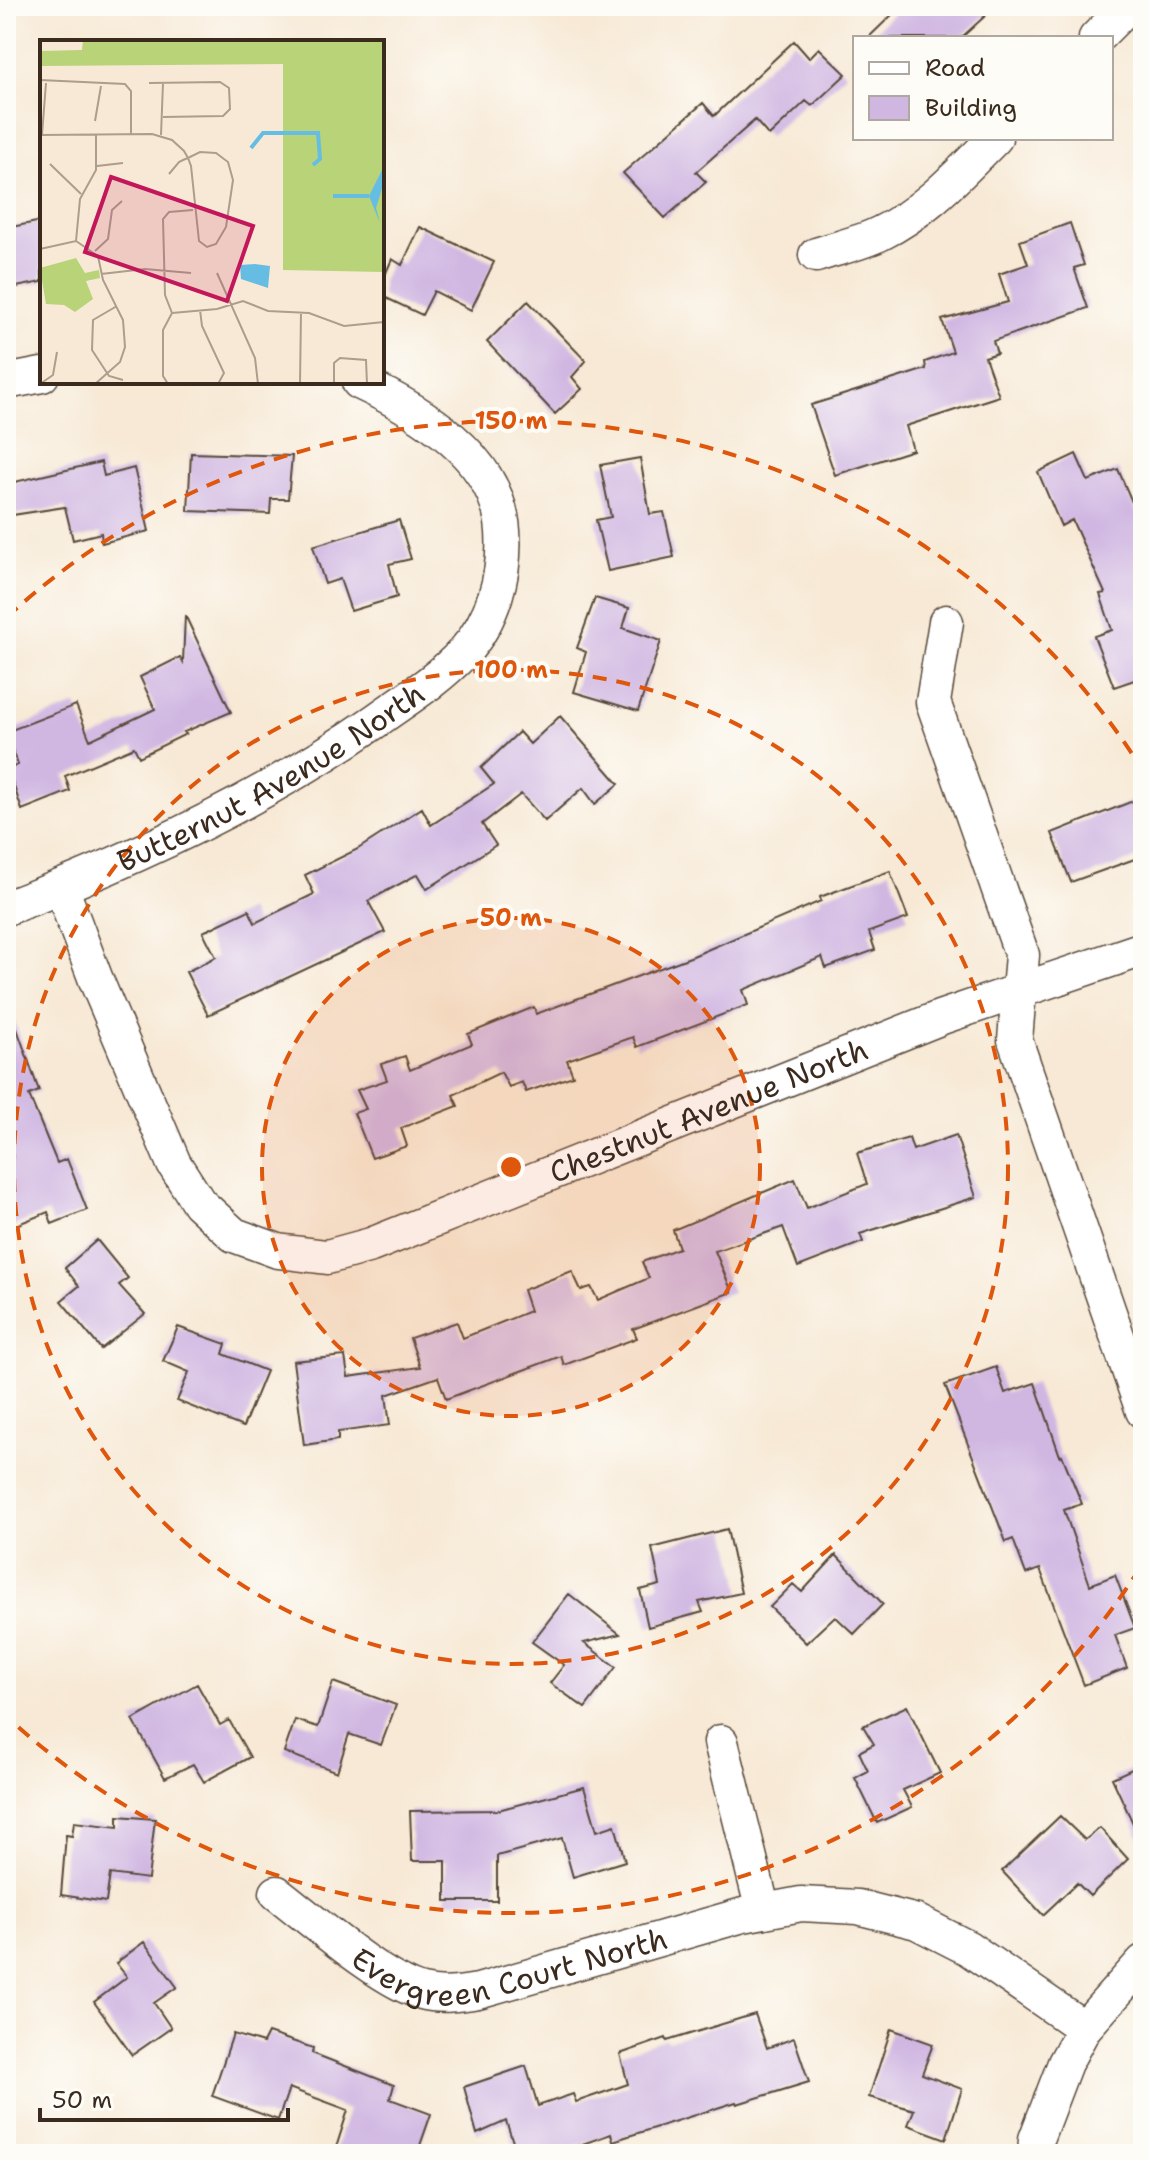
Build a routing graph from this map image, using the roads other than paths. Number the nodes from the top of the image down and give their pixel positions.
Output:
1 (1128, 6) edge
2 (1098, 36) edge
3 (993, 140) edge
4 (816, 255) dead end
5 (40, 375) edge
6 (6, 382) edge
7 (363, 384) edge
8 (946, 622) dead end
9 (61, 887) junction
10 (6, 908) edge
11 (1143, 949) edge
12 (1018, 990) junction
13 (1143, 1411) edge
14 (721, 1742) dead end
15 (277, 1893) dead end
16 (763, 1911) junction
17 (1143, 1962) edge
18 (1084, 2028) junction
19 (1035, 2154) edge

1 - 2 street
3 - 4 street
5 - 6 street
7 - 9 street, Butternut Avenue North
8 - 12 street
9 - 10 street, Butternut Avenue North
9 - 12 street, Chestnut Avenue North
11 - 12 street, Chestnut Avenue North
12 - 13 street
14 - 16 street
15 - 16 street, Evergreen Court North
16 - 18 street, Evergreen Court North
17 - 18 street
18 - 19 street

